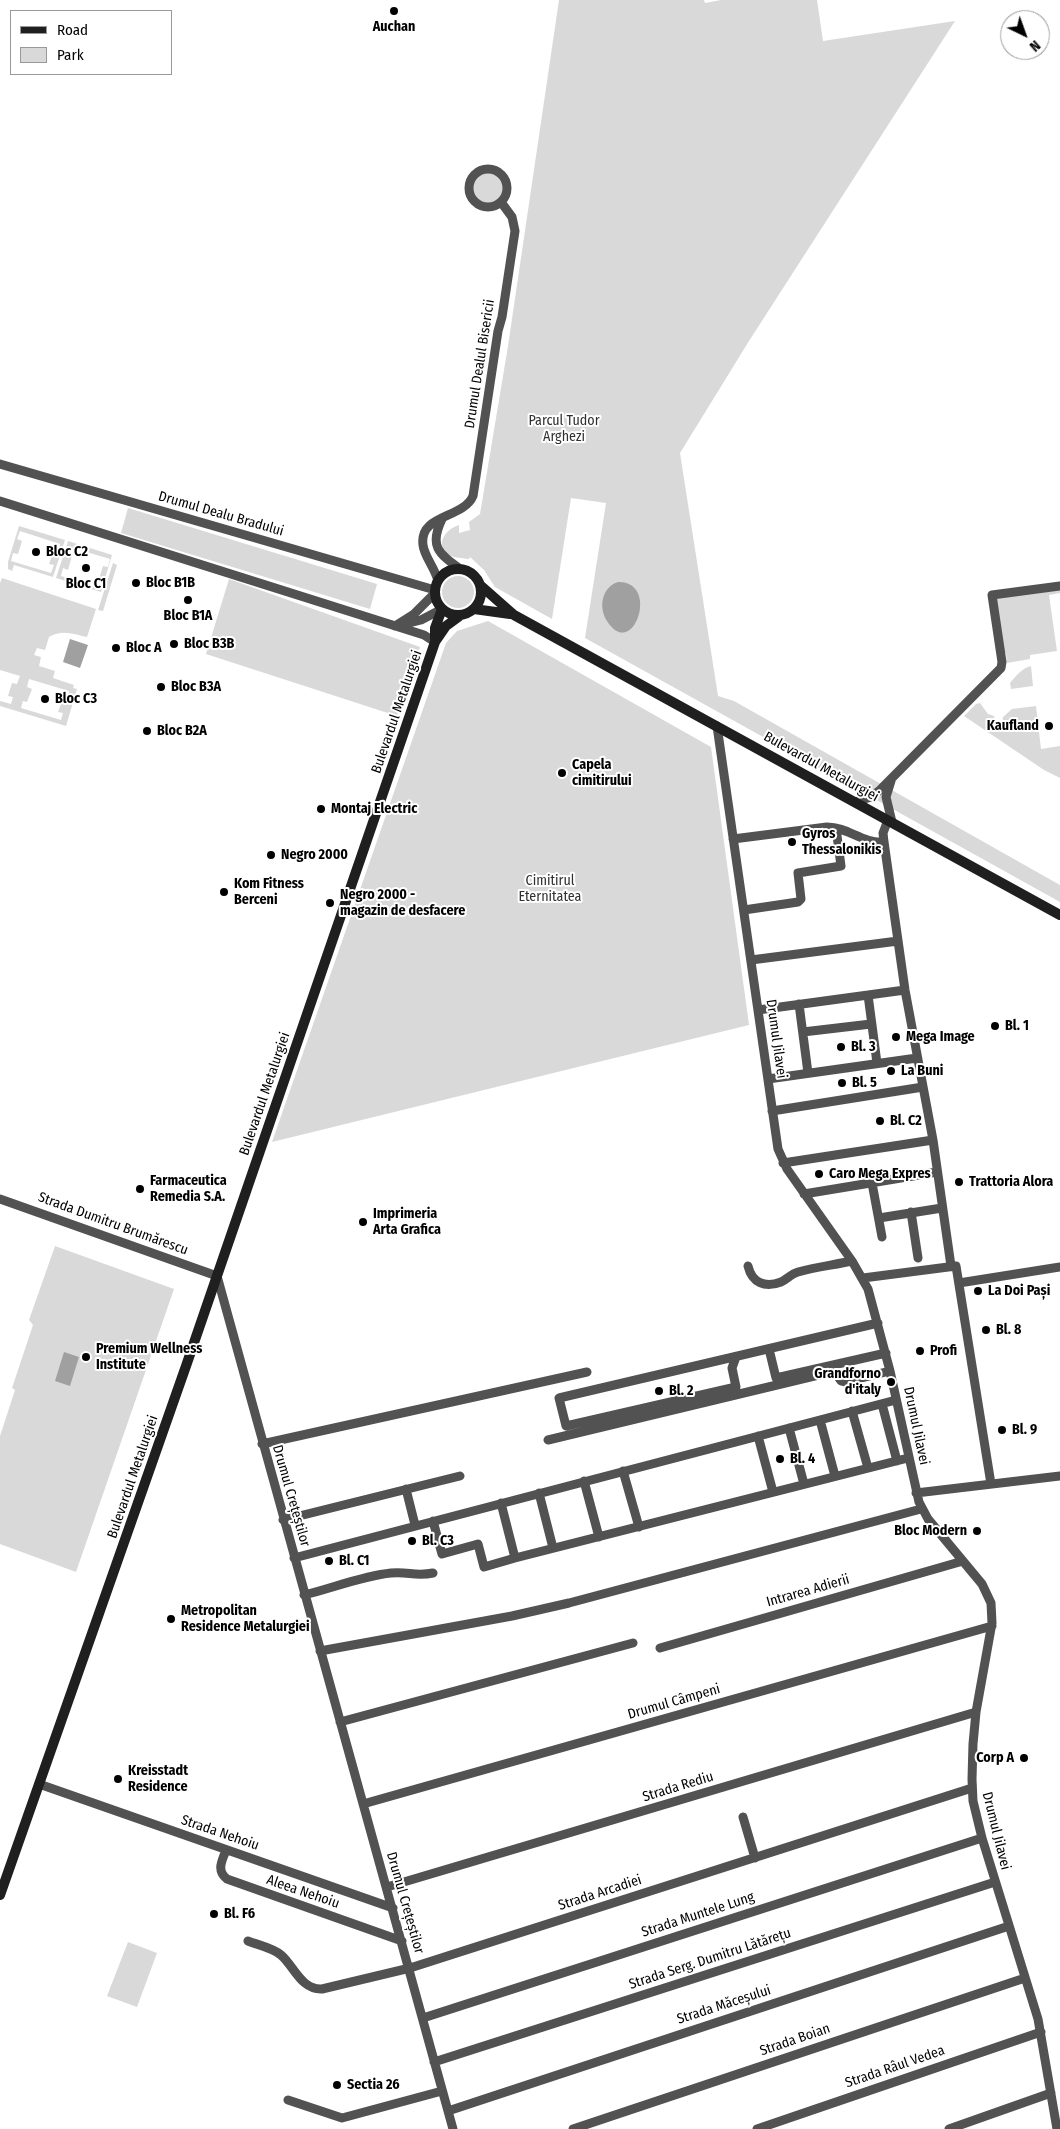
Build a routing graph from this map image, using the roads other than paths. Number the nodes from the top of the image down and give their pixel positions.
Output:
1 (501, 202) junction
2 (0, 464) edge
3 (0, 501) edge
4 (442, 519) junction
5 (460, 569) junction
6 (480, 585) junction
7 (1060, 586) edge
8 (436, 588) junction
9 (442, 609) junction
10 (474, 609) junction
11 (461, 615) junction
12 (514, 615) junction
13 (395, 626) junction
14 (435, 642) junction
15 (717, 726) junction
16 (892, 778) junction
17 (856, 802) junction
18 (890, 821) junction
19 (836, 828) junction
20 (733, 839) junction
21 (884, 842) junction
22 (744, 910) junction
23 (1060, 915) edge
24 (898, 941) junction
25 (751, 960) junction
26 (905, 990) junction
27 (868, 995) junction
28 (799, 1004) junction
29 (758, 1010) junction
30 (871, 1024) junction
31 (803, 1032) junction
32 (917, 1058) junction
33 (878, 1063) junction
34 (808, 1073) junction
35 (768, 1079) junction
36 (923, 1088) junction
37 (772, 1111) junction
38 (933, 1140) junction
39 (783, 1163) junction
40 (937, 1172) junction
41 (872, 1183) junction
42 (804, 1194) junction
43 (0, 1199) edge
44 (942, 1208) junction
45 (911, 1212) junction
46 (879, 1218) junction
47 (882, 1237) dead end
48 (918, 1258) dead end
49 (852, 1261) junction
50 (748, 1266) dead end
51 (951, 1266) junction
52 (1060, 1267) edge
53 (217, 1276) junction
54 (863, 1278) junction
55 (959, 1283) junction
56 (878, 1322) junction
57 (769, 1349) junction
58 (886, 1353) junction
59 (736, 1357) junction
60 (890, 1371) junction
61 (587, 1372) dead end
62 (896, 1400) junction
63 (882, 1404) junction
64 (852, 1412) junction
65 (820, 1420) junction
66 (789, 1428) junction
67 (758, 1436) junction
68 (548, 1440) dead end
69 (262, 1444) junction
70 (908, 1458) junction
71 (897, 1461) junction
72 (868, 1468) junction
73 (624, 1471) junction
74 (460, 1476) dead end
75 (835, 1476) junction
76 (1060, 1476) edge
77 (584, 1482) junction
78 (804, 1484) junction
79 (991, 1484) junction
80 (406, 1489) junction
81 (773, 1492) junction
82 (538, 1493) junction
83 (916, 1493) junction
84 (500, 1503) junction
85 (921, 1509) junction
86 (283, 1520) junction
87 (433, 1521) junction
88 (415, 1525) junction
89 (638, 1527) junction
90 (599, 1537) junction
91 (554, 1548) junction
92 (294, 1558) junction
93 (515, 1558) junction
94 (963, 1561) junction
95 (433, 1573) dead end
96 (304, 1594) junction
97 (992, 1626) junction
98 (634, 1643) dead end
99 (660, 1648) dead end
100 (320, 1651) junction
101 (976, 1712) junction
102 (340, 1722) junction
103 (39, 1784) junction
104 (972, 1788) junction
105 (363, 1804) junction
106 (744, 1816) dead end
107 (982, 1838) junction
108 (226, 1850) junction
109 (755, 1858) junction
110 (995, 1882) junction
111 (387, 1887) junction
112 (0, 1895) edge
113 (393, 1908) junction
114 (1009, 1926) junction
115 (248, 1941) dead end
116 (402, 1941) junction
117 (410, 1968) junction
118 (1025, 1978) junction
119 (423, 2018) junction
120 (1041, 2032) junction
121 (434, 2062) junction
122 (442, 2091) junction
123 (1051, 2093) junction
124 (288, 2100) dead end
125 (448, 2111) junction
126 (451, 2129) edge
127 (573, 2129) edge
128 (757, 2129) edge
129 (949, 2129) edge
130 (1057, 2129) edge

1 - 1 street
1 - 4 street, Drumul Dealul Bisericii
2 - 8 street, Drumul Dealu Bradului
3 - 13 street
4 - 5 street
4 - 8 street, Drumul Dealul Bisericii
5 - 6 main road
5 - 8 main road
6 - 10 main road
6 - 12 main road, Bulevardul Metalurgiei
7 - 16 street
8 - 9 main road
8 - 13 street
9 - 11 main road
9 - 13 street
9 - 14 main road, Bulevardul Metalurgiei
10 - 11 main road
10 - 12 main road, Bulevardul Metalurgiei
11 - 14 main road, Bulevardul Metalurgiei
12 - 15 main road, Bulevardul Metalurgiei
13 - 14 street
14 - 53 main road, Bulevardul Metalurgiei
15 - 17 main road, Bulevardul Metalurgiei
15 - 20 street, Drumul Jilavei
16 - 17 street
16 - 18 street
17 - 18 main road, Bulevardul Metalurgiei
18 - 21 street
18 - 23 main road, Bulevardul Metalurgiei
19 - 20 street
19 - 21 street
19 - 22 street
20 - 22 street, Drumul Jilavei
21 - 24 street
22 - 25 street, Drumul Jilavei
24 - 25 street
24 - 26 street
25 - 29 street, Drumul Jilavei
26 - 27 street
26 - 32 street
27 - 28 street
27 - 30 street
28 - 29 street
28 - 31 street
29 - 35 street, Drumul Jilavei
30 - 31 street
30 - 33 street
31 - 34 street
32 - 33 street
32 - 36 street
33 - 34 street
34 - 35 street
35 - 37 street, Drumul Jilavei
36 - 37 street
36 - 38 street
37 - 39 street, Drumul Jilavei
38 - 39 street
38 - 40 street
39 - 42 street, Drumul Jilavei
40 - 41 street
40 - 44 street
41 - 42 street
41 - 46 street
42 - 49 street, Drumul Jilavei
43 - 53 street, Strada Dumitru Brumărescu
44 - 45 street
44 - 51 street
45 - 46 street
45 - 48 street
46 - 47 street
49 - 50 street
49 - 54 street, Drumul Jilavei
51 - 54 street
51 - 55 street
52 - 55 street
53 - 69 street, Drumul Crețeștilor
53 - 103 main road, Bulevardul Metalurgiei
54 - 56 street, Drumul Jilavei
55 - 79 street
56 - 57 street
56 - 58 street, Drumul Jilavei
57 - 58 street
57 - 59 street
58 - 60 street, Drumul Jilavei
59 - 59 street
60 - 62 street, Drumul Jilavei
60 - 68 street
61 - 69 street
62 - 63 street
62 - 70 street, Drumul Jilavei
63 - 64 street
63 - 71 street
64 - 65 street
64 - 72 street
65 - 66 street
65 - 75 street
66 - 67 street
66 - 78 street
67 - 73 street
67 - 81 street
69 - 86 street, Drumul Crețeștilor
70 - 71 street
70 - 83 street, Drumul Jilavei
71 - 72 street
72 - 75 street
73 - 77 street
73 - 89 street
74 - 80 street
75 - 78 street
76 - 79 street
77 - 82 street
77 - 90 street
78 - 81 street
79 - 83 street
80 - 86 street
80 - 88 street
81 - 89 street
82 - 84 street
82 - 91 street
83 - 85 street, Drumul Jilavei
84 - 87 street
84 - 93 street
85 - 94 street, Drumul Jilavei
85 - 100 street
86 - 92 street, Drumul Crețeștilor
87 - 88 street
87 - 93 street
88 - 92 street
89 - 90 street
90 - 91 street
91 - 93 street
92 - 96 street, Drumul Crețeștilor
94 - 97 street, Drumul Jilavei
94 - 99 street, Intrarea Adierii
95 - 96 street
96 - 100 street, Drumul Crețeștilor
97 - 101 street, Drumul Jilavei
97 - 105 street, Drumul Câmpeni
98 - 102 street
100 - 102 street, Drumul Crețeștilor
101 - 104 street, Drumul Jilavei
101 - 111 street, Strada Rediu
102 - 105 street, Drumul Crețeștilor
103 - 108 street, Strada Nehoiu
103 - 112 main road, Bulevardul Metalurgiei
104 - 107 street, Drumul Jilavei
104 - 109 street, Strada Arcadiei
105 - 111 street, Drumul Crețeștilor
106 - 109 street
107 - 110 street, Drumul Jilavei
107 - 119 street, Strada Muntele Lung
108 - 113 street, Strada Nehoiu
108 - 116 street, Aleea Nehoiu
109 - 117 street, Strada Arcadiei
110 - 114 street, Drumul Jilavei
110 - 121 street, Strada Serg. Dumitru Lătărețu
111 - 113 street, Drumul Crețeștilor
113 - 116 street, Drumul Crețeștilor
114 - 118 street, Drumul Jilavei
114 - 125 street, Strada Măceșului
115 - 117 street, Strada Arcadiei
116 - 117 street, Drumul Crețeștilor
117 - 119 street, Drumul Crețeștilor
118 - 120 street, Drumul Jilavei
118 - 127 street, Strada Boian
119 - 121 street, Drumul Crețeștilor
120 - 123 street, Drumul Jilavei
120 - 128 street, Strada Râul Vedea
121 - 122 street, Drumul Crețeștilor
122 - 124 street
122 - 125 street, Drumul Crețeștilor
123 - 129 street
123 - 130 street, Drumul Jilavei
125 - 126 street, Drumul Crețeștilor

